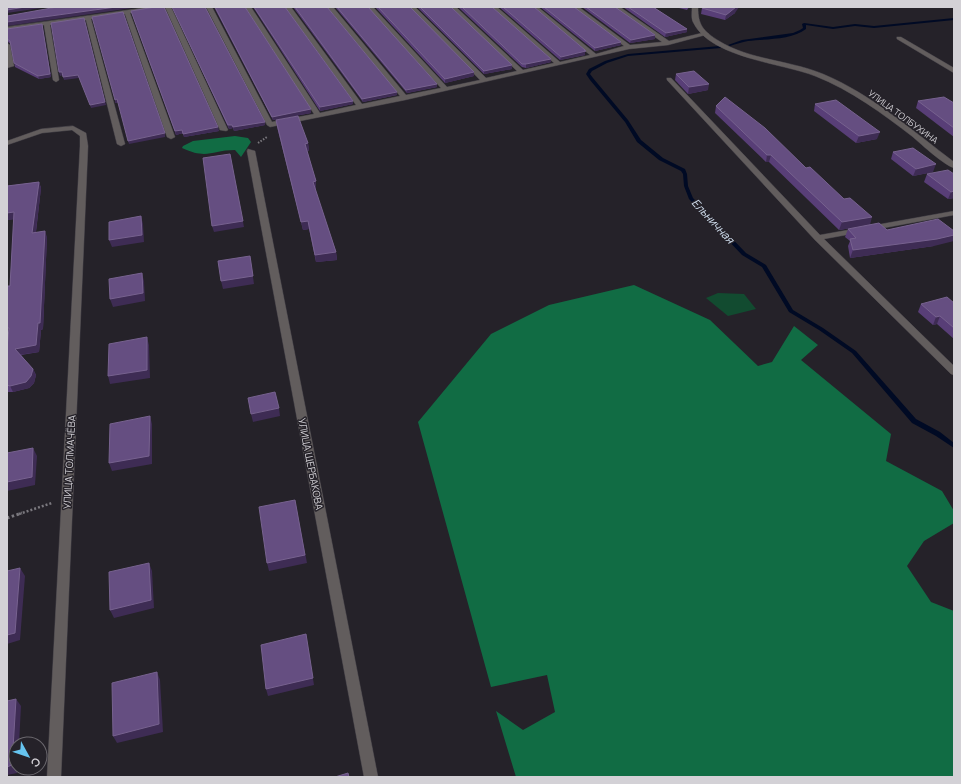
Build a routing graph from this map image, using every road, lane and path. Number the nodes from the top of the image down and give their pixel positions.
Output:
1 (162, 7) edge
2 (168, 7) edge
3 (209, 7) edge
4 (248, 7) edge
5 (288, 7) edge
6 (330, 7) edge
7 (370, 7) edge
8 (412, 7) edge
9 (453, 7) edge
10 (494, 7) edge
11 (534, 7) edge
12 (575, 7) edge
13 (616, 7) edge
14 (695, 7) edge
15 (127, 12) junction
16 (88, 17) junction
17 (47, 23) junction
18 (8, 29) edge
19 (706, 34) junction
20 (899, 38) dead end
21 (668, 42) junction
22 (7, 44) edge
23 (629, 47) junction
24 (595, 56) junction
25 (559, 64) junction
26 (7, 66) edge
27 (954, 71) edge
28 (521, 72) junction
29 (669, 79) dead end
30 (56, 80) dead end
31 (484, 80) junction
32 (446, 89) junction
33 (405, 98) junction
34 (360, 106) junction
35 (318, 115) junction
36 (224, 130) dead end
37 (171, 137) dead end
38 (7, 143) edge
39 (121, 144) dead end
40 (251, 151) dead end
41 (954, 166) edge
42 (954, 213) edge
43 (818, 238) junction
44 (954, 372) edge
45 (67, 497) junction
46 (7, 518) edge
47 (54, 777) edge
48 (371, 777) edge

1 - 15 street
2 - 36 street
3 - 35 street
4 - 35 street
5 - 34 street
6 - 33 street
7 - 32 street
8 - 31 street
9 - 28 street
10 - 25 street
11 - 24 street
12 - 23 street
13 - 21 street
14 - 19 street
15 - 16 street
15 - 37 street
16 - 17 street
16 - 39 street
17 - 18 street
17 - 30 street
18 - 22 street
19 - 21 street
19 - 41 street, УЛИЦА ТОЛБУХИНА
20 - 27 street
21 - 23 street
22 - 26 street
23 - 24 street
24 - 25 street
25 - 28 street
28 - 31 street
29 - 43 street
31 - 32 street
32 - 33 street
33 - 34 street
34 - 35 street
38 - 45 street, УЛИЦА ТОЛМАЧЁВА
40 - 48 street, УЛИЦА ЩЕРБАКОВА
42 - 43 street
43 - 44 street
45 - 46 path
45 - 47 street, УЛИЦА ТОЛМАЧЁВА

